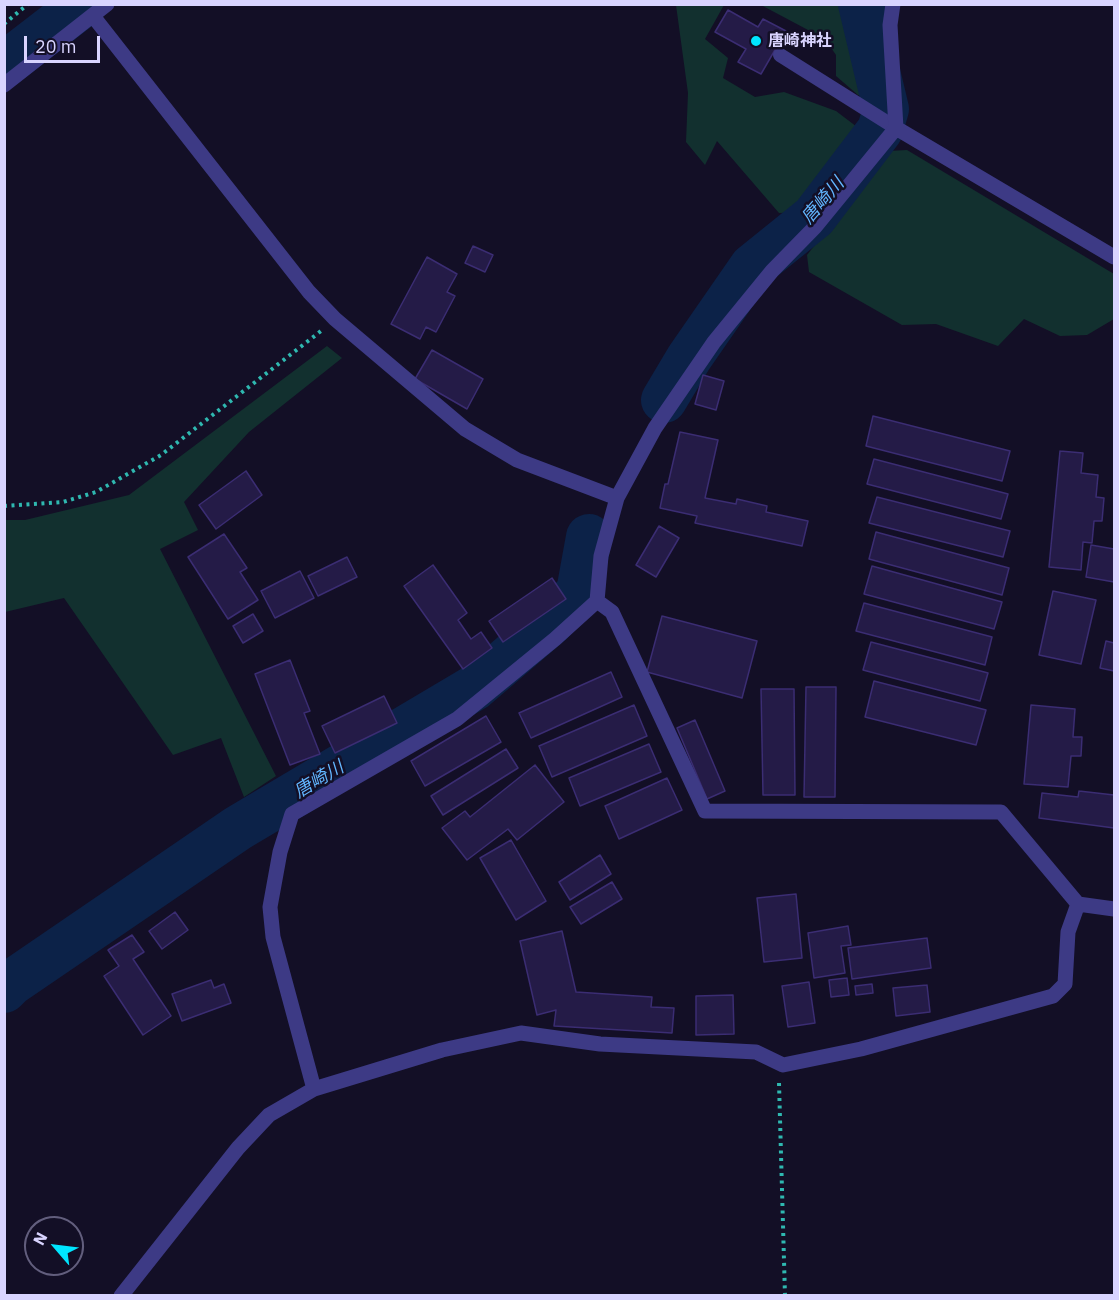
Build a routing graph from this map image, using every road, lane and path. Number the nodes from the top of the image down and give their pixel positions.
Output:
1 (28, 4) edge
2 (107, 4) edge
3 (893, 4) edge
4 (93, 16) junction
5 (4, 24) edge
6 (780, 55) dead end
7 (4, 85) edge
8 (896, 128) junction
9 (1114, 256) edge
10 (335, 319) junction
11 (617, 498) junction
12 (4, 506) edge
13 (597, 601) junction
14 (1078, 904) junction
15 (1114, 909) edge
16 (783, 1065) junction
17 (314, 1089) junction
18 (121, 1296) edge
19 (785, 1296) edge

1 - 5 path
2 - 4 street
3 - 8 street
4 - 7 street
4 - 10 street
6 - 8 lane
8 - 9 street
8 - 11 street
10 - 11 street
10 - 12 path
11 - 13 street
13 - 14 street
13 - 17 street
14 - 15 street
14 - 16 street
16 - 17 street
16 - 19 path
17 - 18 street

